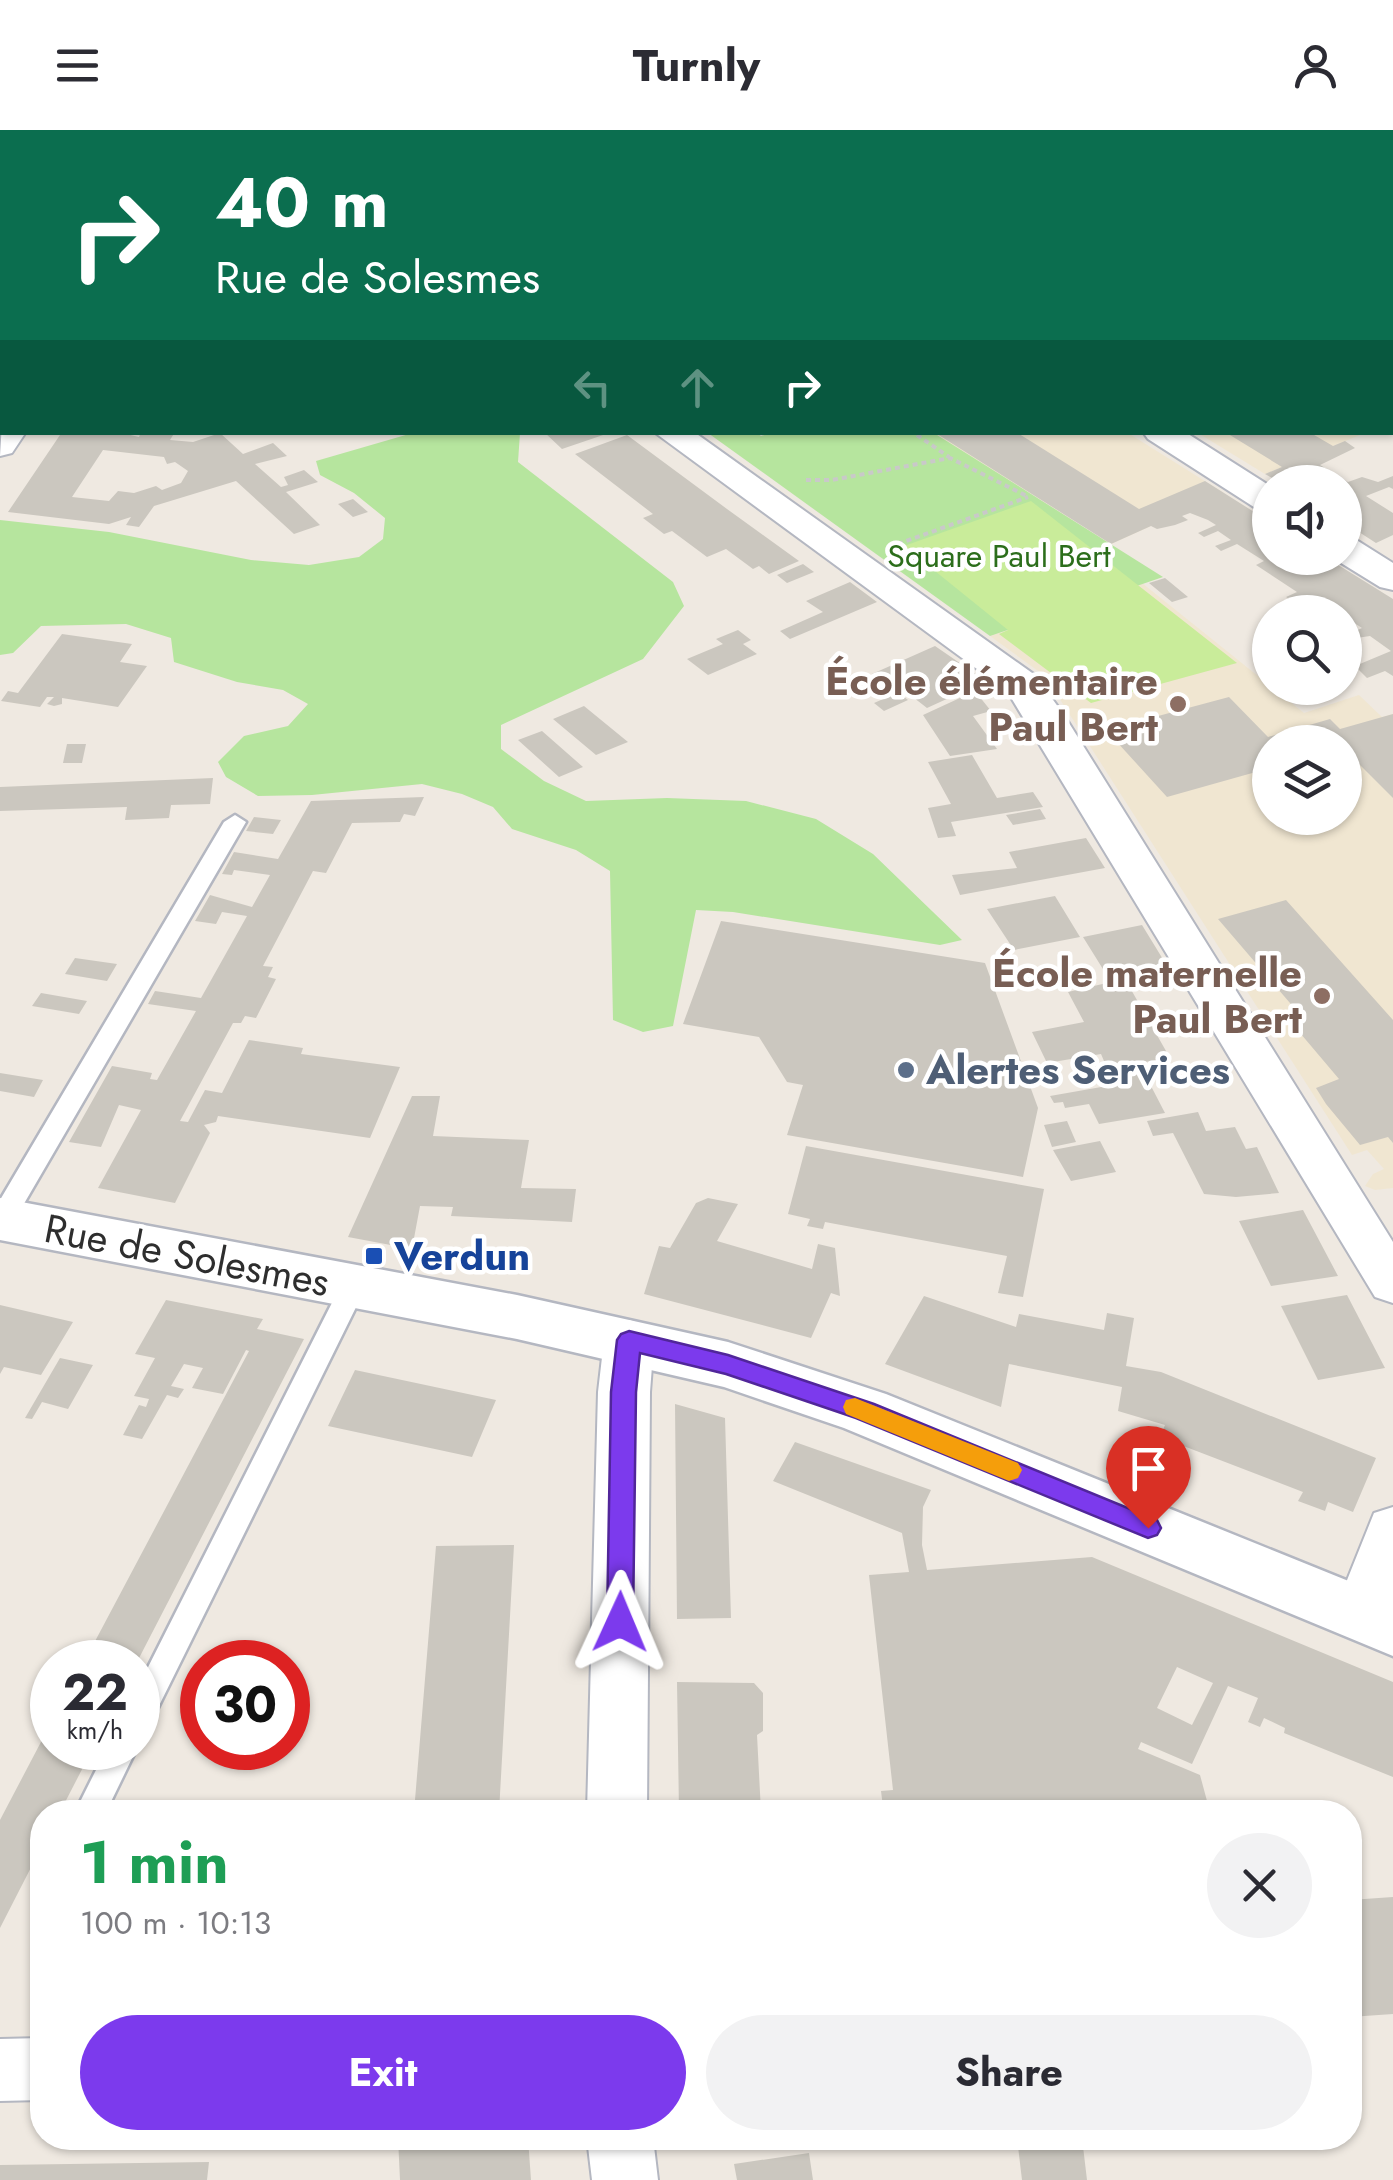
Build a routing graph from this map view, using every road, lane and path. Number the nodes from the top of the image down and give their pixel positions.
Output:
1 (675, 435) edge
2 (917, 435) edge
3 (1165, 435) edge
4 (950, 458) junction
5 (754, 491) junction
6 (1252, 491) edge
7 (904, 558) dead end
8 (1362, 559) edge
9 (1393, 579) edge
10 (235, 822) dead end
11 (1, 1219) edge
12 (1393, 1284) edge
13 (353, 1287) junction
14 (629, 1340) junction
15 (1393, 1529) edge
16 (1377, 1622) edge
17 (160, 1674) edge
18 (111, 1770) edge
19 (96, 1800) edge
20 (616, 1800) edge
21 (0, 2070) edge
22 (30, 2070) edge
23 (621, 2150) edge
24 (625, 2180) edge

1 - 5 street
2 - 4 path
3 - 6 street
4 - 5 path
4 - 7 path
5 - 12 street
8 - 9 street
10 - 11 lane, Rue de Solesmes
11 - 13 main road, Rue de Solesmes
13 - 14 main road, Rue de Solesmes
13 - 17 lane
14 - 16 main road, Rue de Solesmes
14 - 20 street
15 - 16 street
18 - 19 lane
21 - 22 street
23 - 24 street

